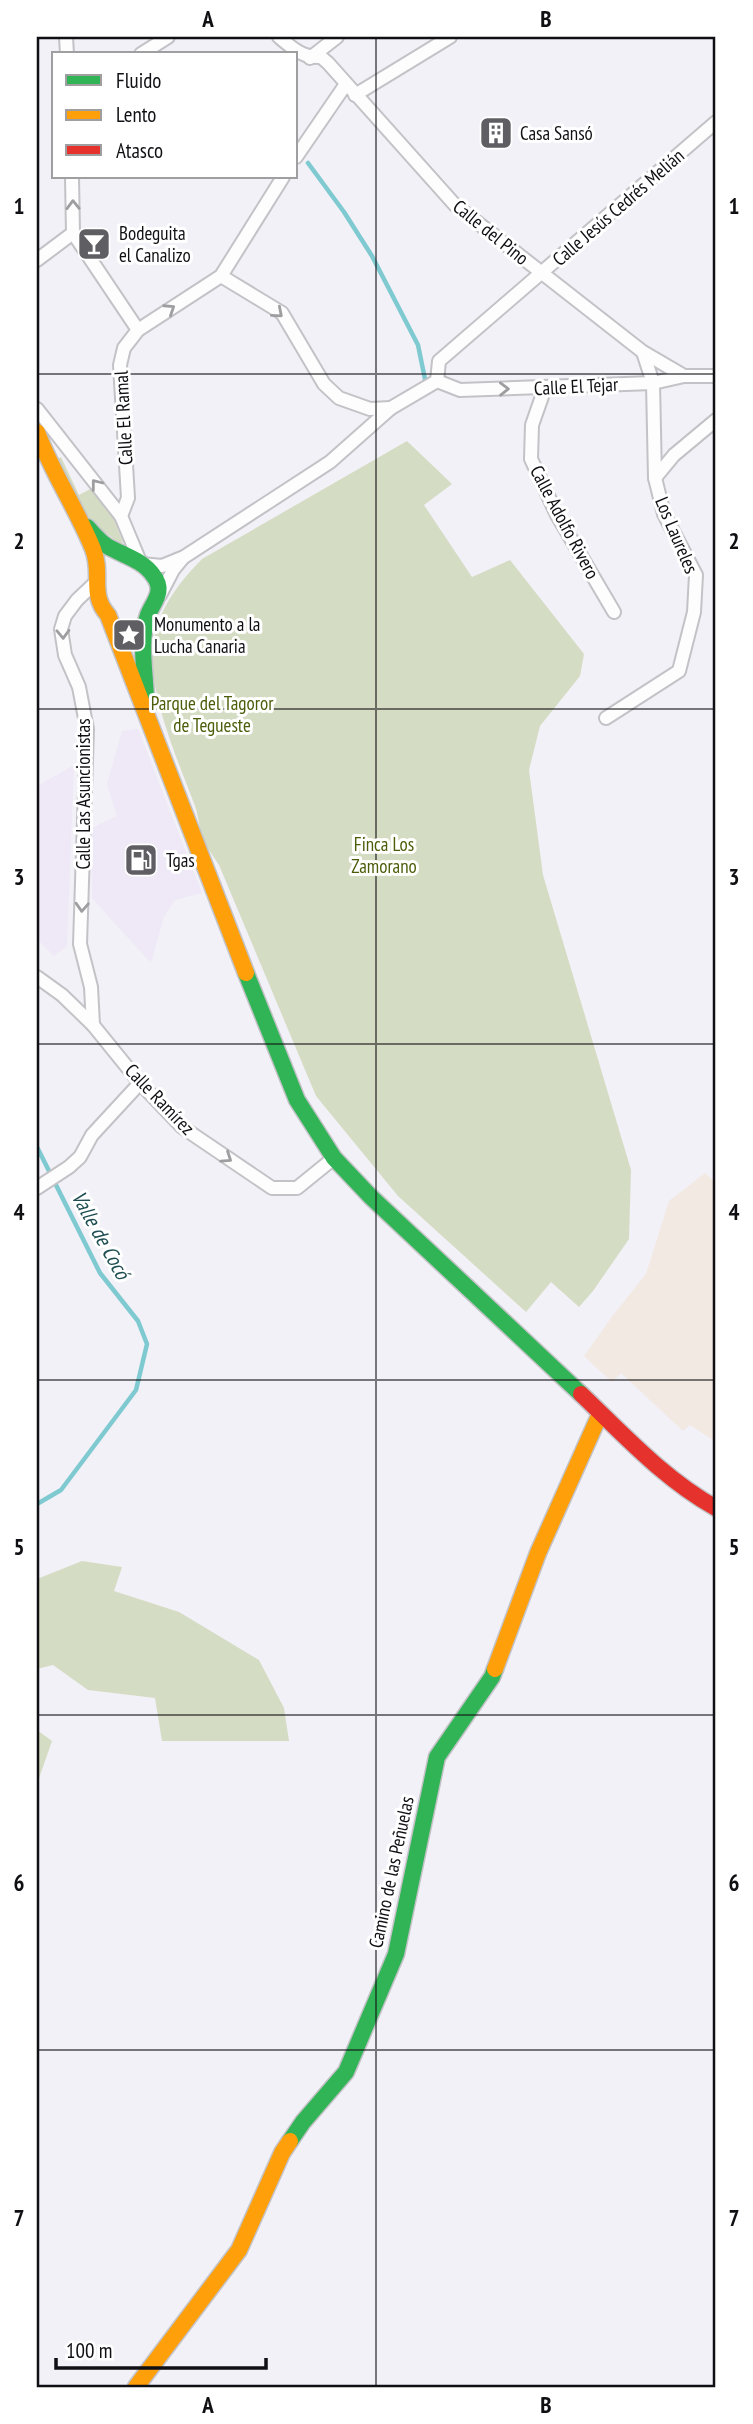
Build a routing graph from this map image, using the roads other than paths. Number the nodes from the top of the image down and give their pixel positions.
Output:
1 (168, 37) edge
2 (279, 37) edge
3 (337, 37) edge
4 (450, 37) edge
5 (144, 52) edge
6 (310, 58) junction
7 (346, 84) junction
8 (355, 94) junction
9 (716, 122) edge
10 (298, 154) edge
11 (72, 178) edge
12 (282, 178) edge
13 (74, 233) junction
14 (37, 260) edge
15 (541, 273) junction
16 (221, 276) junction
17 (138, 330) junction
18 (643, 352) junction
19 (684, 376) junction
20 (716, 376) edge
21 (437, 381) junction
22 (653, 383) junction
23 (545, 388) junction
24 (391, 408) junction
25 (37, 409) edge
26 (716, 419) edge
27 (37, 432) edge
28 (654, 478) junction
29 (121, 516) junction
30 (80, 521) junction
31 (184, 556) junction
32 (137, 562) junction
33 (99, 580) junction
34 (152, 608) junction
35 (614, 612) dead end
36 (108, 615) junction
37 (606, 718) dead end
38 (154, 733) junction
39 (37, 977) edge
40 (93, 1025) junction
41 (140, 1083) junction
42 (334, 1158) junction
43 (37, 1188) edge
44 (600, 1413) junction
45 (716, 1508) edge
46 (136, 2387) edge

1 - 5 street
2 - 6 street
3 - 6 street
4 - 8 street
6 - 7 street, Calle del Pino
7 - 8 street, Calle del Pino
7 - 10 street
8 - 15 street, Calle del Pino
9 - 15 street, Calle Jesús Cedrés Melián
13 -> 11 street
12 - 16 street, Calle El Ramal
13 - 14 street
13 - 17 street
15 - 18 street, Calle del Pino
15 - 21 street, Calle Jesús Cedrés Melián
17 -> 16 street, Calle El Ramal
16 -> 24 street
17 - 29 street, Calle El Ramal
18 - 19 street, Calle del Pino
18 - 22 street
19 - 20 street, Calle El Tejar
19 - 22 street, Calle El Tejar
21 -> 23 street, Calle El Tejar
21 - 24 street
22 - 23 street, Calle El Tejar
22 - 28 street, Los Laureles
23 - 35 street, Calle Adolfo Rivero
24 - 31 street
29 -> 25 street
26 - 28 street
27 - 30 main road
28 - 37 street, Los Laureles
29 - 32 street
30 - 32 main road
30 - 33 main road
31 - 32 street
31 - 34 street
32 - 33 main road
32 - 34 main road
33 - 36 main road
33 -> 40 street, Calle Las Asuncionistas
34 - 36 main road
34 - 38 main road
36 - 38 main road
38 - 42 main road
39 - 40 street, Calle Ramírez
40 - 41 street, Calle Ramírez
41 -> 42 street, Calle Ramírez
41 - 43 street
42 - 44 main road
44 - 45 main road
44 - 46 main road, Camino de las Peñuelas

